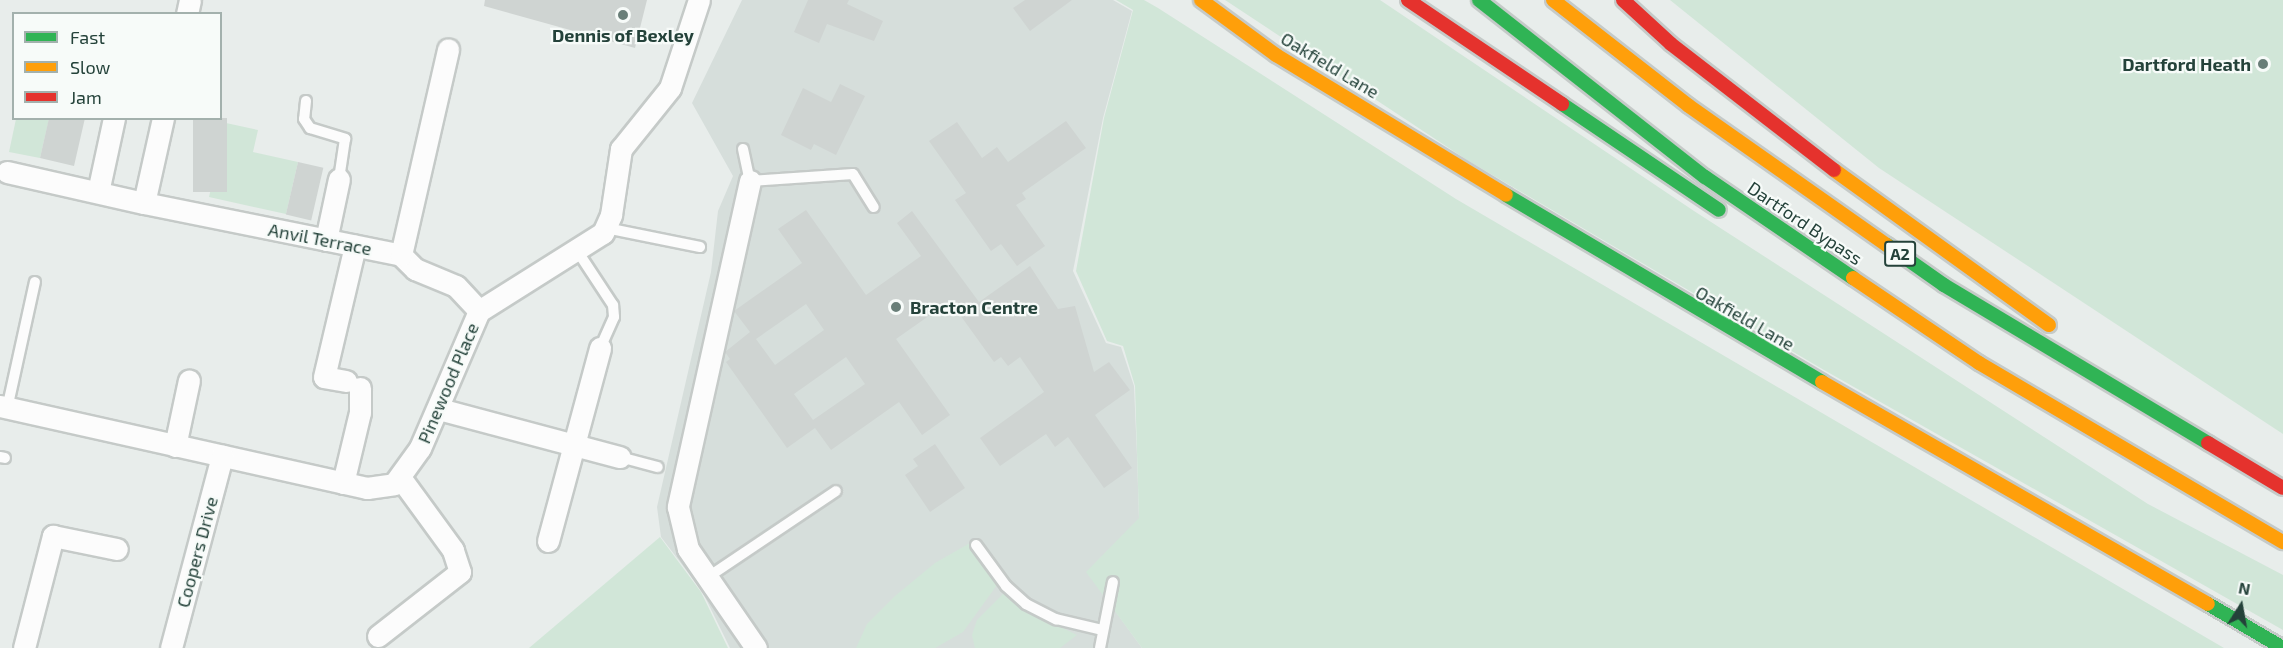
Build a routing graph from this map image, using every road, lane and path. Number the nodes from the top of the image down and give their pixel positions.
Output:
1 (699, 0) edge
2 (1201, 0) edge
3 (1408, 0) edge
4 (1479, 0) edge
5 (1553, 0) edge
6 (1623, 0) edge
7 (448, 49) dead end
8 (306, 101) dead end
9 (114, 120) edge
10 (163, 120) edge
11 (743, 149) dead end
12 (7, 172) dead end
13 (339, 179) joint
14 (750, 181) junction
15 (98, 192) junction
16 (144, 203) junction
17 (874, 207) dead end
18 (1732, 217) dead end
19 (606, 228) junction
20 (1762, 235) dead end
21 (326, 240) junction
22 (355, 246) junction
23 (700, 247) dead end
24 (578, 252) junction
25 (401, 255) junction
26 (35, 282) dead end
27 (479, 311) junction
28 (2065, 336) dead end
29 (600, 348) joint
30 (2094, 356) dead end
31 (1979, 363) junction
32 (189, 380) dead end
33 (3, 407) edge
34 (439, 409) junction
35 (571, 444) junction
36 (175, 446) junction
37 (222, 456) junction
38 (620, 457) joint
39 (658, 467) dead end
40 (2266, 478) junction
41 (402, 480) junction
42 (343, 483) junction
43 (2283, 488) edge
44 (836, 491) dead end
45 (548, 541) dead end
46 (2283, 542) edge
47 (976, 545) dead end
48 (117, 549) dead end
49 (708, 577) junction
50 (1113, 582) dead end
51 (1102, 630) junction
52 (378, 636) dead end
53 (24, 648) edge
54 (173, 648) edge
55 (756, 648) edge
56 (1100, 648) edge
57 (2283, 648) edge

1 - 19 street
2 - 57 main road, Oakfield Lane
3 - 18 main road
4 - 31 main road, Dartford Bypass / A2
5 - 40 main road, Dartford Bypass / A2
6 - 28 main road
7 - 25 street
8 - 13 lane
9 - 15 street
10 - 16 street
11 - 14 lane
12 - 15 street, Anvil Terrace
13 - 21 street
14 - 17 lane
14 - 49 street
15 - 16 street, Anvil Terrace
16 - 21 street, Anvil Terrace
19 - 23 lane
19 - 24 street, Pinewood Place
20 - 31 main road
21 - 22 street, Anvil Terrace
22 - 25 street, Anvil Terrace
22 - 42 street
24 - 27 street, Pinewood Place
24 - 29 lane
25 - 27 street, Anvil Terrace
26 - 33 lane
27 - 34 street, Pinewood Place
29 - 35 street
30 - 40 main road
31 - 46 main road, Dartford Bypass / A2
32 - 36 street
33 - 36 street
34 - 35 street
34 - 41 street, Pinewood Place
35 - 38 street
35 - 45 street
36 - 37 street
37 - 42 street
37 - 54 street, Coopers Drive
38 - 39 lane
40 - 43 main road, Dartford Bypass / A2
41 - 42 street
41 - 52 street
44 - 49 lane
47 - 51 lane
48 - 53 street
49 - 55 street
50 - 51 lane
51 - 56 lane

